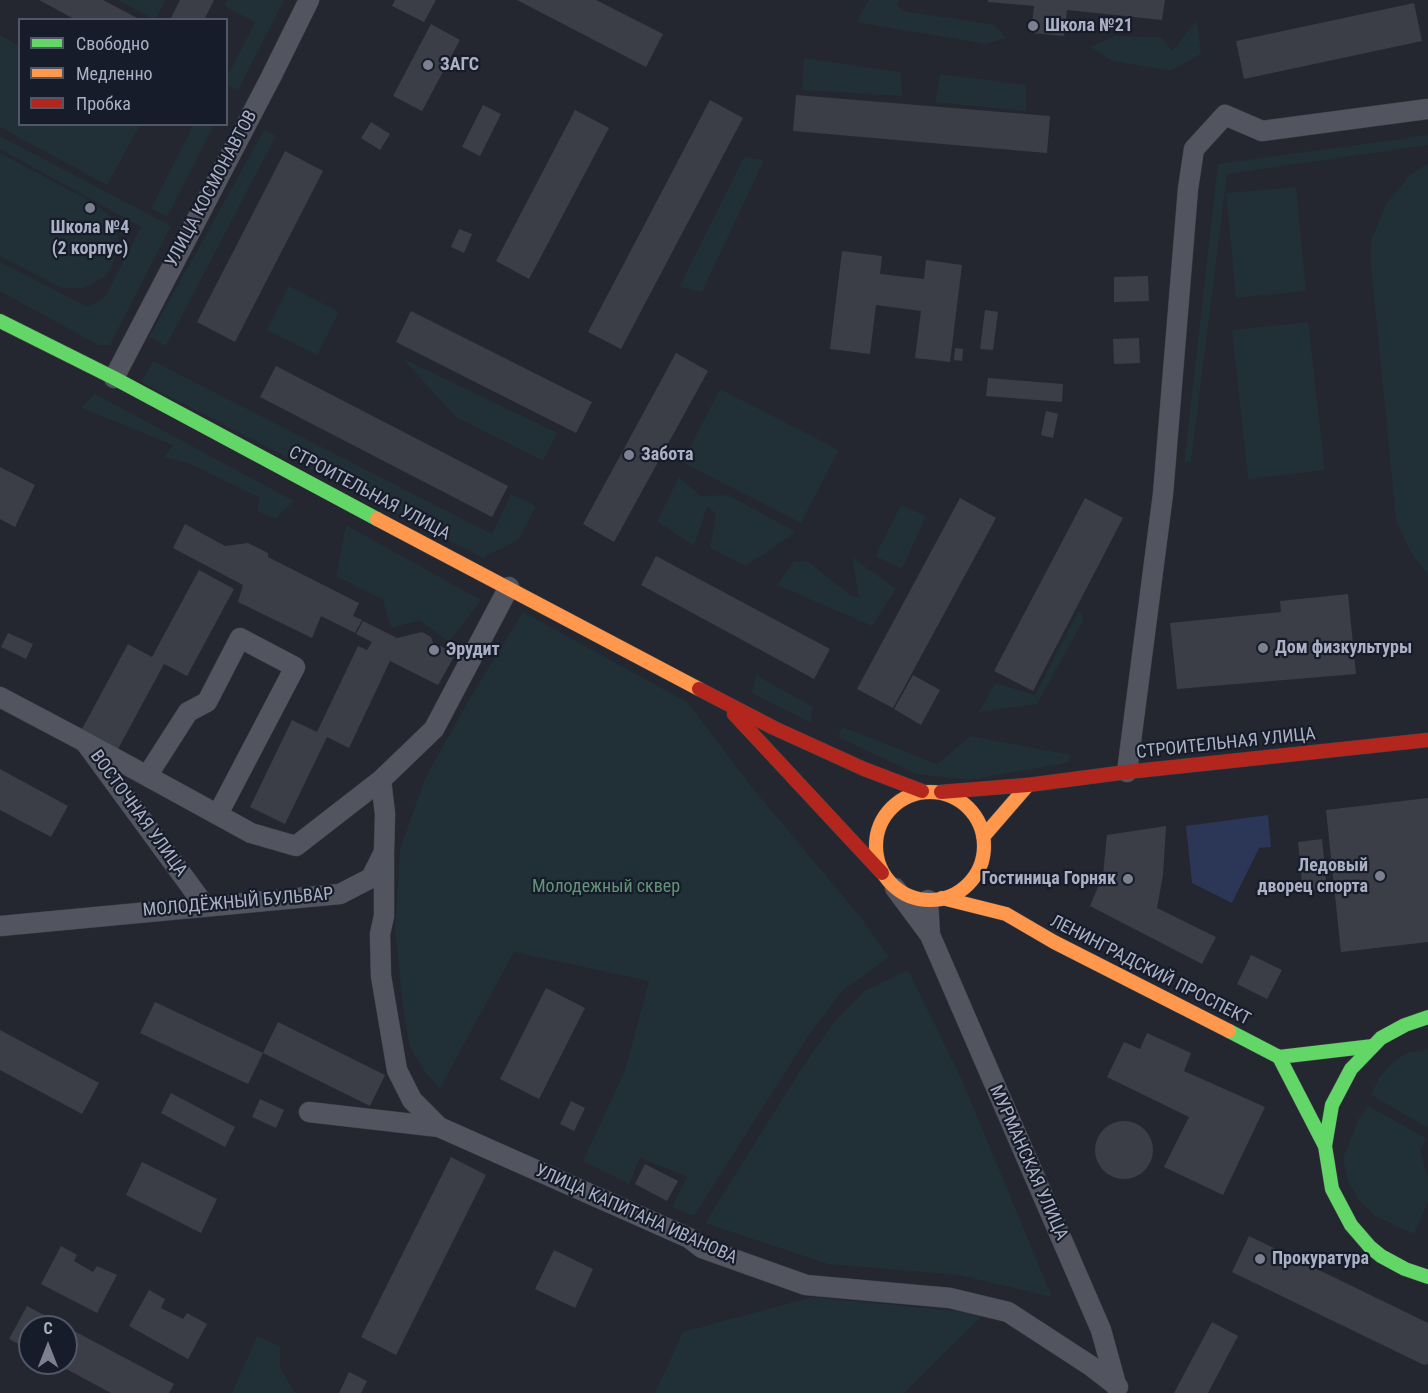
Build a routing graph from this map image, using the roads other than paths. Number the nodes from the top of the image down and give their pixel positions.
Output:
1 (309, 0) edge
2 (1428, 109) edge
3 (0, 321) edge
4 (114, 378) junction
5 (508, 587) junction
6 (0, 697) edge
7 (721, 700) junction
8 (1428, 740) edge
9 (85, 742) junction
10 (1127, 772) junction
11 (147, 776) junction
12 (381, 780) junction
13 (1028, 785) junction
14 (922, 792) junction
15 (941, 792) junction
16 (218, 814) junction
17 (983, 837) junction
18 (384, 852) junction
19 (890, 882) junction
20 (995, 897) dead end
21 (935, 899) junction
22 (205, 906) junction
23 (1006, 914) junction
24 (0, 926) edge
25 (930, 935) junction
26 (1428, 1017) edge
27 (1373, 1046) junction
28 (1279, 1057) junction
29 (309, 1112) dead end
30 (440, 1127) junction
31 (1325, 1146) junction
32 (1428, 1277) edge
33 (1117, 1390) edge

1 - 4 street, УЛИЦА КОСМОНАВТОВ
2 - 10 street
3 - 4 street, СТРОИТЕЛЬНАЯ УЛИЦА
4 - 5 street, СТРОИТЕЛЬНАЯ УЛИЦА
5 - 7 street, СТРОИТЕЛЬНАЯ УЛИЦА
5 - 12 street
6 - 9 street, ВОСТОЧНАЯ УЛИЦА
7 - 14 street, СТРОИТЕЛЬНАЯ УЛИЦА
7 - 19 street, СТРОИТЕЛЬНАЯ УЛИЦА
8 - 10 street, СТРОИТЕЛЬНАЯ УЛИЦА
9 - 11 street
9 - 22 street, ВОСТОЧНАЯ УЛИЦА
10 - 13 street, СТРОИТЕЛЬНАЯ УЛИЦА
11 - 16 street
11 - 16 street
12 - 16 street
12 - 18 street, МОЛОДЁЖНЫЙ БУЛЬВАР
13 - 15 street, СТРОИТЕЛЬНАЯ УЛИЦА
13 - 17 street
14 - 15 street
14 - 19 street
15 - 17 street
17 - 21 street
18 - 22 street, МОЛОДЁЖНЫЙ БУЛЬВАР
18 - 30 street
19 - 21 street
19 - 25 street
20 - 23 street, ЛЕНИНГРАДСКИЙ ПРОСПЕКТ
21 - 23 street, ЛЕНИНГРАДСКИЙ ПРОСПЕКТ
21 - 25 street
22 - 24 street, МОЛОДЁЖНЫЙ БУЛЬВАР
23 - 28 street, ЛЕНИНГРАДСКИЙ ПРОСПЕКТ
25 - 33 street, МУРМАНСКАЯ УЛИЦА
26 - 27 street
27 - 28 street
27 - 31 street
28 - 31 street
29 - 30 street
30 - 33 street, УЛИЦА КАПИТАНА ИВАНОВА
31 - 32 street

